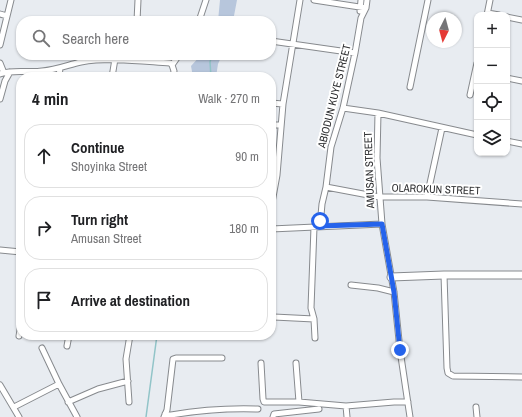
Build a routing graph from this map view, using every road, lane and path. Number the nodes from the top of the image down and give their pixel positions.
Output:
1 (11, 0) edge
2 (138, 0) edge
3 (206, 0) edge
4 (300, 0) edge
5 (314, 0) edge
6 (360, 0) edge
7 (367, 0) edge
8 (428, 0) edge
9 (490, 0) edge
10 (360, 8) junction
11 (366, 8) junction
12 (487, 12) edge
13 (0, 14) edge
14 (7, 16) junction
15 (137, 16) edge
16 (201, 16) edge
17 (361, 18) junction
18 (510, 18) edge
19 (522, 20) edge
20 (276, 42) edge
21 (293, 44) junction
22 (0, 45) edge
23 (355, 53) junction
24 (104, 60) edge
25 (115, 60) edge
26 (148, 60) edge
27 (176, 60) edge
28 (0, 63) edge
29 (172, 66) junction
30 (60, 68) junction
31 (10, 72) junction
32 (60, 72) edge
33 (113, 72) edge
34 (174, 72) edge
35 (2, 74) edge
36 (510, 79) edge
37 (474, 80) edge
38 (522, 81) edge
39 (410, 87) dead end
40 (470, 95) dead end
41 (0, 99) edge
42 (276, 103) edge
43 (283, 104) junction
44 (343, 108) junction
45 (378, 113) junction
46 (276, 126) edge
47 (281, 126) junction
48 (442, 128) junction
49 (474, 134) edge
50 (510, 142) edge
51 (522, 144) edge
52 (276, 180) edge
53 (326, 187) junction
54 (380, 197) junction
55 (427, 197) junction
56 (522, 204) edge
57 (382, 224) junction
58 (320, 226) junction
59 (314, 227) junction
60 (276, 229) edge
61 (0, 250) edge
62 (16, 252) edge
63 (444, 275) junction
64 (522, 275) edge
65 (391, 277) junction
66 (351, 285) dead end
67 (394, 292) junction
68 (276, 317) edge
69 (314, 319) junction
70 (315, 338) dead end
71 (68, 340) edge
72 (129, 340) edge
73 (67, 346) dead end
74 (42, 348) dead end
75 (222, 358) dead end
76 (296, 362) dead end
77 (261, 363) dead end
78 (522, 377) edge
79 (128, 381) junction
80 (59, 384) junction
81 (0, 385) edge
82 (68, 402) junction
83 (129, 402) dead end
84 (299, 402) junction
85 (408, 402) junction
86 (346, 406) junction
87 (14, 407) junction
88 (476, 407) dead end
89 (258, 409) dead end
90 (319, 409) dead end
91 (164, 416) edge
92 (19, 417) edge
93 (76, 417) edge
94 (272, 417) edge
95 (348, 417) edge
96 (410, 417) edge
97 (477, 417) edge

1 - 14 street
2 - 15 street
3 - 16 street
4 - 21 street
5 - 10 street
6 - 7 street
6 - 10 street, ABIODUN KUYE STREET
7 - 11 street, ABIODUN KUYE STREET
8 - 39 street
9 - 12 street
10 - 11 street
10 - 17 street, ABIODUN KUYE STREET
11 - 17 street, ABIODUN KUYE STREET
13 - 14 street
14 - 22 street
17 - 23 street, ABIODUN KUYE STREET
18 - 19 street
20 - 21 street
21 - 23 street
21 - 43 street
23 - 44 street, ABIODUN KUYE STREET
24 - 30 street
25 - 33 street
26 - 29 street
27 - 29 street
28 - 35 street
29 - 34 street
30 - 31 street
30 - 32 street
31 - 35 street
31 - 41 street
36 - 38 street
37 - 40 street
42 - 43 street
43 - 47 street
44 - 45 street
44 - 53 street, ABIODUN KUYE STREET
45 - 48 street
45 - 54 street, AMUSAN STREET
46 - 47 street
47 - 52 street
48 - 49 street
48 - 55 street
50 - 51 street
53 - 54 street, OLAROKUN STREET
53 - 58 street, ABIODUN KUYE STREET
54 - 55 street, OLAROKUN STREET
54 - 57 street, AMUSAN STREET
55 - 56 street, OLAROKUN STREET
57 - 58 street
57 - 65 street, AMUSAN STREET
58 - 59 street
59 - 60 street
59 - 69 street
61 - 62 street
63 - 64 street
63 - 65 street
63 - 78 street
65 - 67 street, AMUSAN STREET
66 - 67 street
67 - 85 street, AMUSAN STREET
68 - 69 street
69 - 70 street
71 - 73 street
72 - 79 street
74 - 80 street
75 - 91 street
76 - 84 street
77 - 84 street
79 - 82 street
79 - 83 street
80 - 82 street
80 - 87 street
81 - 87 street
82 - 93 street
84 - 86 street
85 - 86 street
85 - 96 street, AMUSAN STREET
86 - 95 street
87 - 92 street
88 - 97 street
89 - 91 street
90 - 94 street

